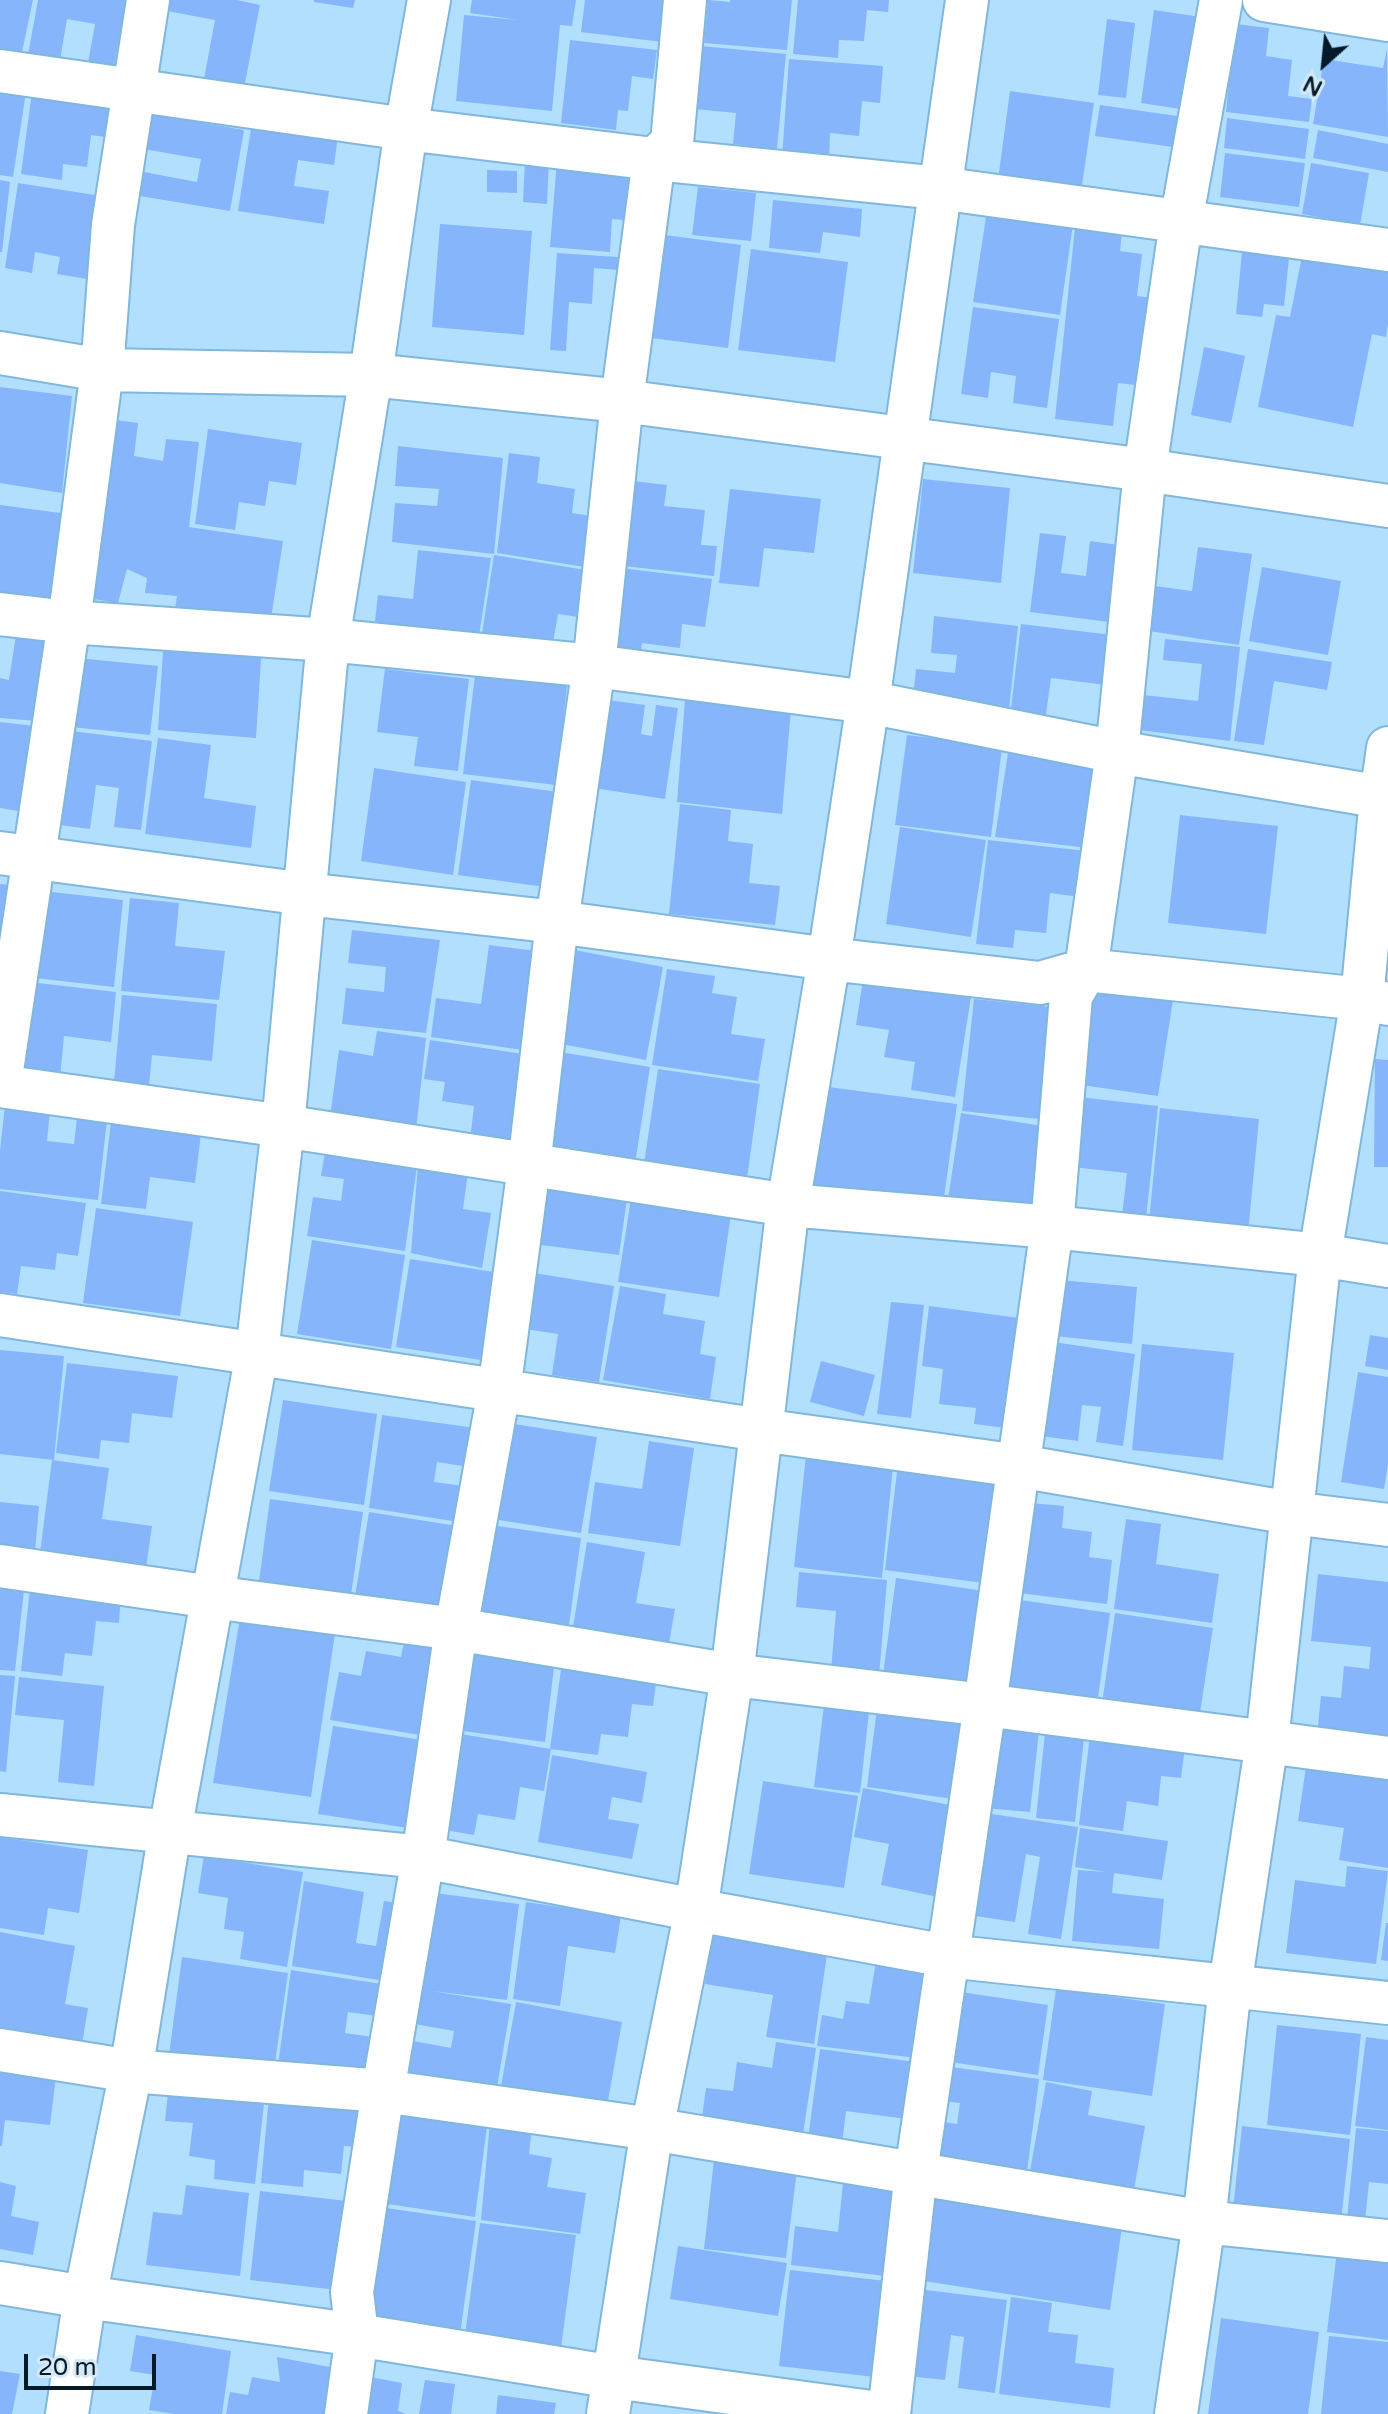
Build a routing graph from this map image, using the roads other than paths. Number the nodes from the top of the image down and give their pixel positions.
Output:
1 (148, 0) edge
2 (429, 0) edge
3 (685, 0) edge
4 (967, 0) edge
5 (1221, 0) edge
6 (1264, 0) edge
7 (1388, 20) edge
8 (0, 71) edge
9 (133, 88) junction
10 (406, 129) junction
11 (654, 159) junction
12 (939, 188) junction
13 (1181, 222) junction
14 (1388, 250) edge
15 (0, 353) edge
16 (102, 370) junction
17 (371, 375) junction
18 (622, 401) junction
19 (905, 437) junction
20 (1145, 470) junction
21 (1388, 506) edge
22 (0, 614) edge
23 (69, 622) junction
24 (328, 640) junction
25 (594, 666) junction
26 (868, 702) junction
27 (1388, 748) edge
28 (1117, 752) junction
29 (1384, 798) edge
30 (17, 856) edge
31 (305, 894) junction
32 (557, 922) junction
33 (829, 959) junction
34 (1086, 970) junction
35 (1375, 1002) edge
36 (0, 1085) edge
37 (283, 1126) junction
38 (529, 1166) junction
39 (788, 1205) junction
40 (1052, 1227) junction
41 (1320, 1255) junction
42 (1388, 1266) edge
43 (0, 1315) edge
44 (257, 1353) junction
45 (499, 1391) junction
46 (761, 1430) junction
47 (1019, 1466) junction
48 (1291, 1513) junction
49 (1388, 1525) edge
50 (0, 1566) edge
51 (212, 1597) junction
52 (456, 1629) junction
53 (732, 1675) junction
54 (985, 1705) junction
55 (1267, 1741) junction
56 (1388, 1758) edge
57 (0, 1815) edge
58 (170, 1831) junction
59 (423, 1857) junction
60 (696, 1910) junction
61 (947, 1956) junction
62 (1230, 1986) junction
63 (1388, 2003) edge
64 (0, 2050) edge
65 (131, 2071) junction
66 (383, 2091) junction
67 (652, 2129) junction
68 (916, 2172) junction
69 (1204, 2222) junction
70 (1388, 2241) edge
71 (0, 2283) edge
72 (85, 2297) junction
73 (357, 2335) junction
74 (611, 2396) edge
75 (67, 2414) edge
76 (346, 2414) edge
77 (887, 2414) edge
78 (1176, 2414) edge

1 - 9 street
2 - 10 street
3 - 11 street
4 - 12 street
5 - 13 street
6 - 7 street
8 - 9 street
9 - 10 street
9 - 16 street
10 - 11 street
10 - 17 street
11 - 12 street
11 - 18 street
12 - 13 street
12 - 19 street
13 - 14 street
13 - 20 street
15 - 16 street
16 - 17 street
16 - 23 street
17 - 18 street
17 - 24 street
18 - 19 street
18 - 25 street
19 - 20 street
19 - 26 street
20 - 21 street
20 - 28 street
22 - 23 street
23 - 24 street
23 - 30 street
24 - 25 street
24 - 31 street
25 - 26 street
25 - 32 street
26 - 28 street
26 - 33 street
27 - 29 street
28 - 29 street
28 - 34 street
29 - 35 street
30 - 31 street
30 - 36 street
31 - 32 street
31 - 37 street
32 - 33 street
32 - 38 street
33 - 34 street
33 - 39 street
34 - 35 street
34 - 40 street
35 - 41 street
36 - 37 street
37 - 38 street
37 - 44 street
38 - 39 street
38 - 45 street
39 - 40 street
39 - 46 street
40 - 41 street
40 - 47 street
41 - 42 street
41 - 48 street
43 - 44 street
44 - 45 street
44 - 51 street
45 - 46 street
45 - 52 street
46 - 47 street
46 - 53 street
47 - 48 street
47 - 54 street
48 - 49 street
48 - 55 street
50 - 51 street
51 - 52 street
51 - 58 street
52 - 53 street
52 - 59 street
53 - 54 street
53 - 60 street
54 - 55 street
54 - 61 street
55 - 56 street
55 - 62 street
57 - 58 street
58 - 59 street
58 - 65 street
59 - 60 street
59 - 66 street
60 - 61 street
60 - 67 street
61 - 62 street
61 - 68 street
62 - 63 street
62 - 69 street
64 - 65 street
65 - 66 street
65 - 72 street
66 - 67 street
66 - 73 street
67 - 68 street
67 - 74 street
68 - 69 street
68 - 77 street
69 - 70 street
69 - 78 street
71 - 72 street
72 - 73 street
72 - 75 street
73 - 74 street
73 - 76 street
74 - 77 street

